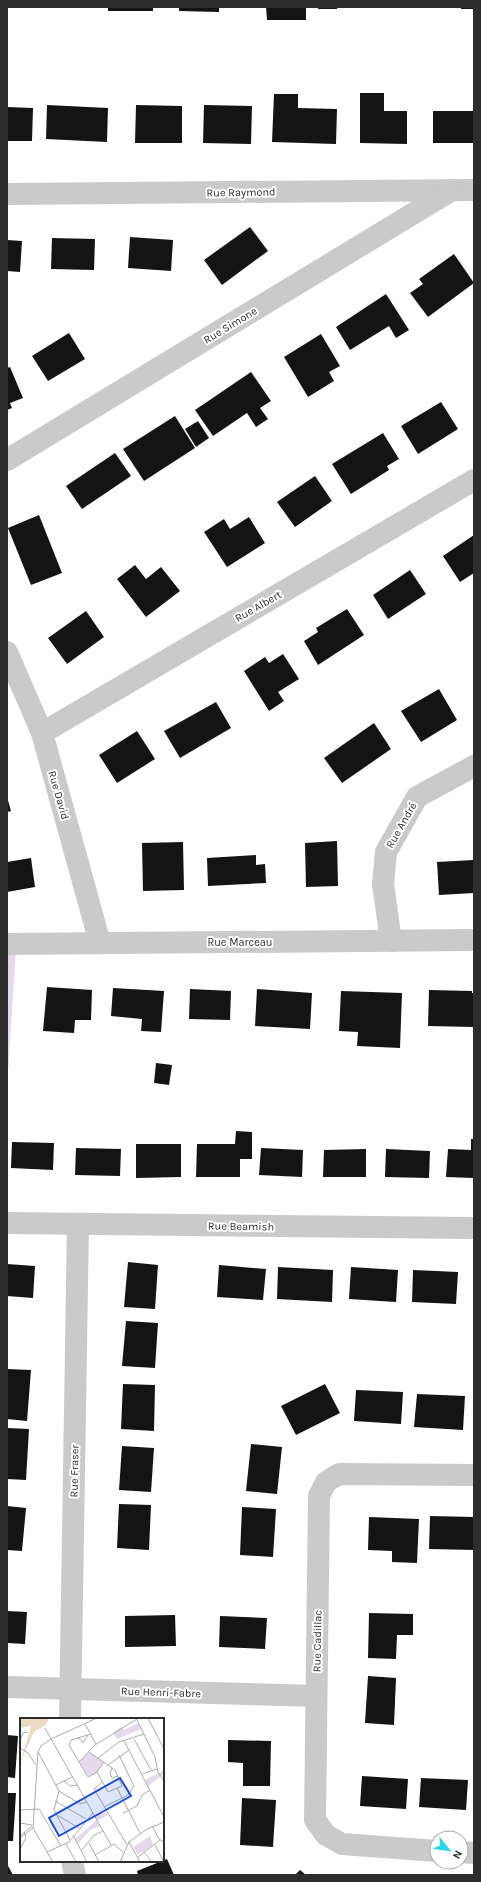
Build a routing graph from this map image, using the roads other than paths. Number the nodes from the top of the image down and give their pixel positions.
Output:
1 (452, 190) junction
2 (474, 190) edge
3 (7, 194) edge
4 (7, 460) edge
5 (474, 480) edge
6 (7, 652) edge
7 (42, 733) junction
8 (474, 766) edge
9 (474, 940) edge
10 (391, 941) junction
11 (100, 943) junction
12 (7, 944) edge
13 (7, 1223) edge
14 (78, 1224) junction
15 (474, 1228) edge
16 (474, 1474) edge
17 (7, 1688) edge
18 (70, 1689) junction
19 (316, 1696) junction
20 (70, 1718) edge
21 (429, 1850) edge
22 (72, 1862) edge
23 (75, 1875) edge

1 - 2 street, Rue Raymond
1 - 3 street, Rue Raymond
1 - 4 street, Rue Simone
5 - 7 street, Rue Albert
6 - 7 street, Rue David
7 - 11 street, Rue David
8 - 10 street, Rue André
9 - 10 street, Rue Marceau
10 - 11 street, Rue Marceau
11 - 12 street, Rue Marceau
13 - 14 street, Rue Beamish
14 - 15 street, Rue Beamish
14 - 18 street, Rue Fraser
16 - 19 street, Rue Cadillac
17 - 18 street, Rue Henri-Fabre
18 - 19 street, Rue Henri-Fabre
18 - 20 street, Rue Fraser
19 - 21 street, Rue Cadillac
22 - 23 street

